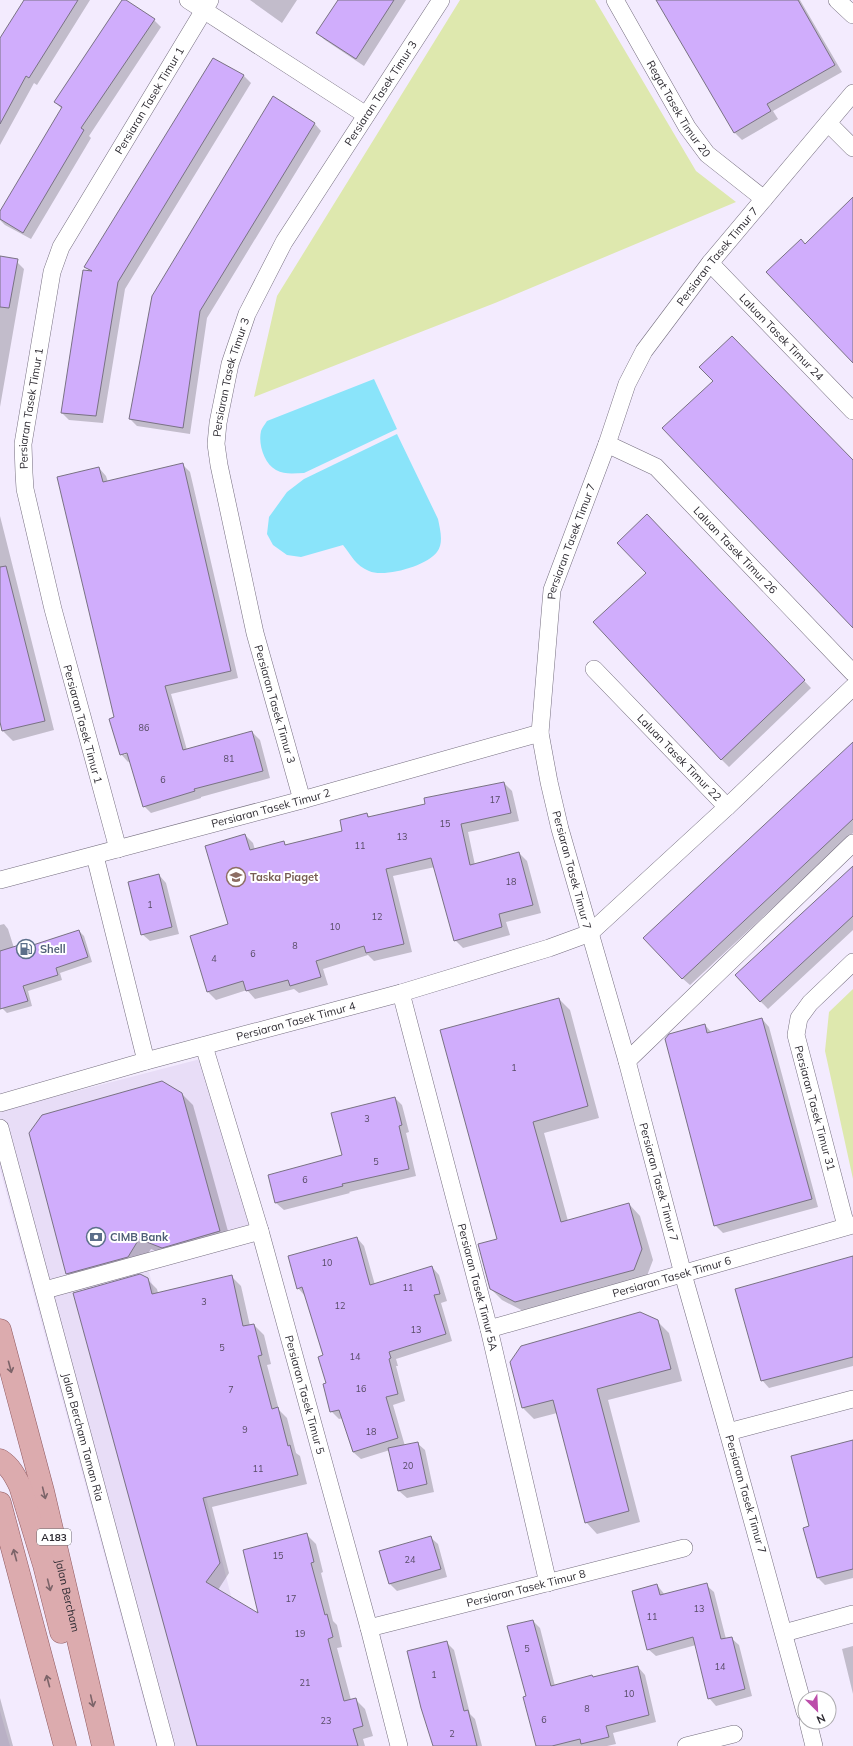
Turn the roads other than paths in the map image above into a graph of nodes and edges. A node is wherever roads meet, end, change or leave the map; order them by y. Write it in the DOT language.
graph roads {
  1 [pos="188,0"];
  2 [pos="441,0"];
  3 [pos="615,0"];
  4 [pos="837,0"];
  5 [pos="207,5"];
  6 [pos="853,15"];
  7 [pos="853,93"];
  8 [pos="366,115"];
  9 [pos="828,123"];
  10 [pos="853,148"];
  11 [pos="764,199"];
  12 [pos="710,263"];
  13 [pos="853,411"];
  14 [pos="607,444"];
  15 [pos="594,669"];
  16 [pos="853,673"];
  17 [pos="853,687"];
  18 [pos="540,733"];
  19 [pos="302,800"];
  20 [pos="727,807"];
  21 [pos="853,843"];
  22 [pos="118,849"];
  23 [pos="94,856"];
  24 [pos="0,880"];
  25 [pos="590,933"];
  26 [pos="853,962"];
  27 [pos="401,993"];
  28 [pos="204,1046"];
  29 [pos="146,1061"];
  30 [pos="627,1061"];
  31 [pos="0,1103"];
  32 [pos="0,1128"];
  33 [pos="850,1225"];
  34 [pos="260,1231"];
  35 [pos="683,1274"];
  36 [pos="45,1290"];
  37 [pos="489,1329"];
  38 [pos="0,1330"];
  39 [pos="853,1399"];
  40 [pos="728,1432"];
  41 [pos="0,1460"];
  42 [pos="0,1503"];
  43 [pos="684,1548"];
  44 [pos="548,1583"];
  45 [pos="853,1614"];
  46 [pos="369,1628"];
  47 [pos="784,1633"];
  48 [pos="87,1678"];
  49 [pos="799,1690"];
  50 [pos="810,1730"];
  51 [pos="734,1734"];
  52 [pos="65,1746"];
  53 [pos="103,1746"];
  54 [pos="166,1746"];
  55 [pos="399,1746"];
  56 [pos="686,1746"];
  57 [pos="814,1746"];
  1 -- 5 [label="street"];
  2 -- 8 [label="street, Persiaran Tasek Timur 3"];
  3 -- 11 [label="street, Regat Tasek Timur 20"];
  4 -- 6 [label="street"];
  5 -- 8 [label="street"];
  5 -- 22 [label="street, Persiaran Tasek Timur 1"];
  7 -- 9 [label="street, Persiaran Tasek Timur 7"];
  8 -- 19 [label="street, Persiaran Tasek Timur 3"];
  9 -- 10 [label="street"];
  9 -- 11 [label="street, Persiaran Tasek Timur 7"];
  11 -- 12 [label="street, Persiaran Tasek Timur 7"];
  12 -- 13 [label="street, Laluan Tasek Timur 24"];
  12 -- 14 [label="street, Persiaran Tasek Timur 7"];
  14 -- 16 [label="street, Laluan Tasek Timur 26"];
  14 -- 18 [label="street, Persiaran Tasek Timur 7"];
  15 -- 20 [label="street, Laluan Tasek Timur 22"];
  17 -- 20 [label="street, Laluan Tasek Timur 22"];
  18 -- 19 [label="street, Persiaran Tasek Timur 2"];
  18 -- 25 [label="street, Persiaran Tasek Timur 7"];
  19 -- 22 [label="street, Persiaran Tasek Timur 2"];
  20 -- 25 [label="street"];
  21 -- 30 [label="street"];
  22 -- 23 [label="street, Persiaran Tasek Timur 2"];
  23 -- 24 [label="street, Persiaran Tasek Timur 2"];
  23 -- 29 [label="street"];
  25 -- 27 [label="street, Persiaran Tasek Timur 4"];
  25 -- 30 [label="street, Persiaran Tasek Timur 7"];
  26 -- 33 [label="street, Persiaran Tasek Timur 31"];
  27 -- 28 [label="street, Persiaran Tasek Timur 4"];
  27 -- 37 [label="street, Persiaran Tasek Timur 5A"];
  28 -- 29 [label="street, Persiaran Tasek Timur 4"];
  28 -- 34 [label="street, Persiaran Tasek Timur 5"];
  29 -- 31 [label="street, Persiaran Tasek Timur 4"];
  30 -- 35 [label="street, Persiaran Tasek Timur 7"];
  32 -- 36 [label="street, Jalan Bercham Taman Ria"];
  33 -- 35 [label="street, Persiaran Tasek Timur 6"];
  34 -- 36 [label="street"];
  34 -- 46 [label="street, Persiaran Tasek Timur 5"];
  35 -- 37 [label="street, Persiaran Tasek Timur 6"];
  35 -- 40 [label="street, Persiaran Tasek Timur 7"];
  36 -- 54 [label="street, Jalan Bercham Taman Ria"];
  37 -- 44 [label="street, Persiaran Tasek Timur 5A"];
  38 -- 48 [label="main road, Jalan Bercham / A183, one-way"];
  39 -- 40 [label="street"];
  40 -- 47 [label="street, Persiaran Tasek Timur 7"];
  41 -- 48 [label="main road, one-way"];
  52 -- 42 [label="main road, one-way"];
  43 -- 44 [label="street, Persiaran Tasek Timur 8"];
  44 -- 46 [label="street, Persiaran Tasek Timur 8"];
  45 -- 47 [label="street"];
  46 -- 55 [label="street, Persiaran Tasek Timur 5"];
  47 -- 49 [label="street, Persiaran Tasek Timur 7"];
  48 -- 53 [label="main road, Jalan Bercham / A183, one-way"];
  50 -- 57 [label="street"];
  51 -- 56 [label="street"];
}
